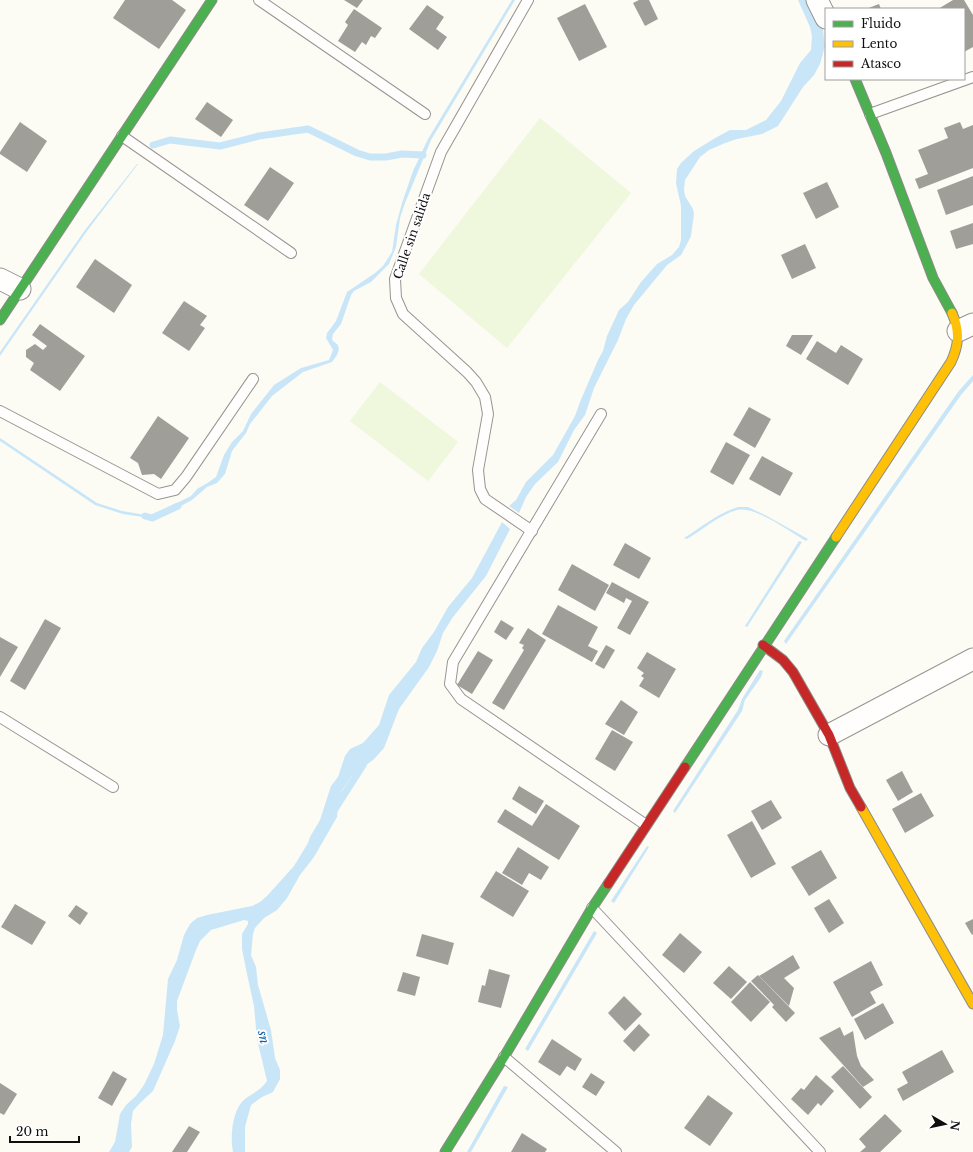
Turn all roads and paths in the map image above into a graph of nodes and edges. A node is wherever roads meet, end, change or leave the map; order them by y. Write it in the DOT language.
graph roads {
  1 [pos="212,0"];
  2 [pos="259,0"];
  3 [pos="528,0"];
  4 [pos="817,0"];
  5 [pos="825,16"];
  6 [pos="855,80"];
  7 [pos="965,80"];
  8 [pos="425,114"];
  9 [pos="870,114"];
  10 [pos="122,136"];
  11 [pos="292,253"];
  12 [pos="0,279"];
  13 [pos="20,289"];
  14 [pos="0,320"];
  15 [pos="965,328"];
  16 [pos="253,379"];
  17 [pos="0,411"];
  18 [pos="601,414"];
  19 [pos="532,531"];
  20 [pos="764,645"];
  21 [pos="973,659"];
  22 [pos="0,717"];
  23 [pos="829,735"];
  24 [pos="113,787"];
  25 [pos="646,825"];
  26 [pos="592,908"];
  27 [pos="973,1004"];
  28 [pos="504,1057"];
  29 [pos="445,1152"];
  30 [pos="616,1152"];
  31 [pos="820,1152"];
  1 -- 10 [label="street"];
  2 -- 8 [label="lane"];
  3 -- 19 [label="lane, Calle sin salida"];
  4 -- 5 [label="street"];
  6 -- 9 [label="street"];
  7 -- 9 [label="lane"];
  9 -- 15 [label="street"];
  10 -- 11 [label="lane"];
  10 -- 13 [label="street"];
  12 -- 13 [label="street"];
  13 -- 14 [label="street"];
  15 -- 20 [label="street"];
  16 -- 17 [label="lane"];
  18 -- 19 [label="lane"];
  19 -- 25 [label="lane"];
  20 -- 23 [label="street"];
  20 -- 25 [label="street"];
  21 -- 23 [label="street"];
  22 -- 24 [label="lane"];
  23 -- 27 [label="street"];
  25 -- 26 [label="street"];
  26 -- 28 [label="street"];
  26 -- 31 [label="lane"];
  28 -- 29 [label="street"];
  28 -- 30 [label="lane"];
}
